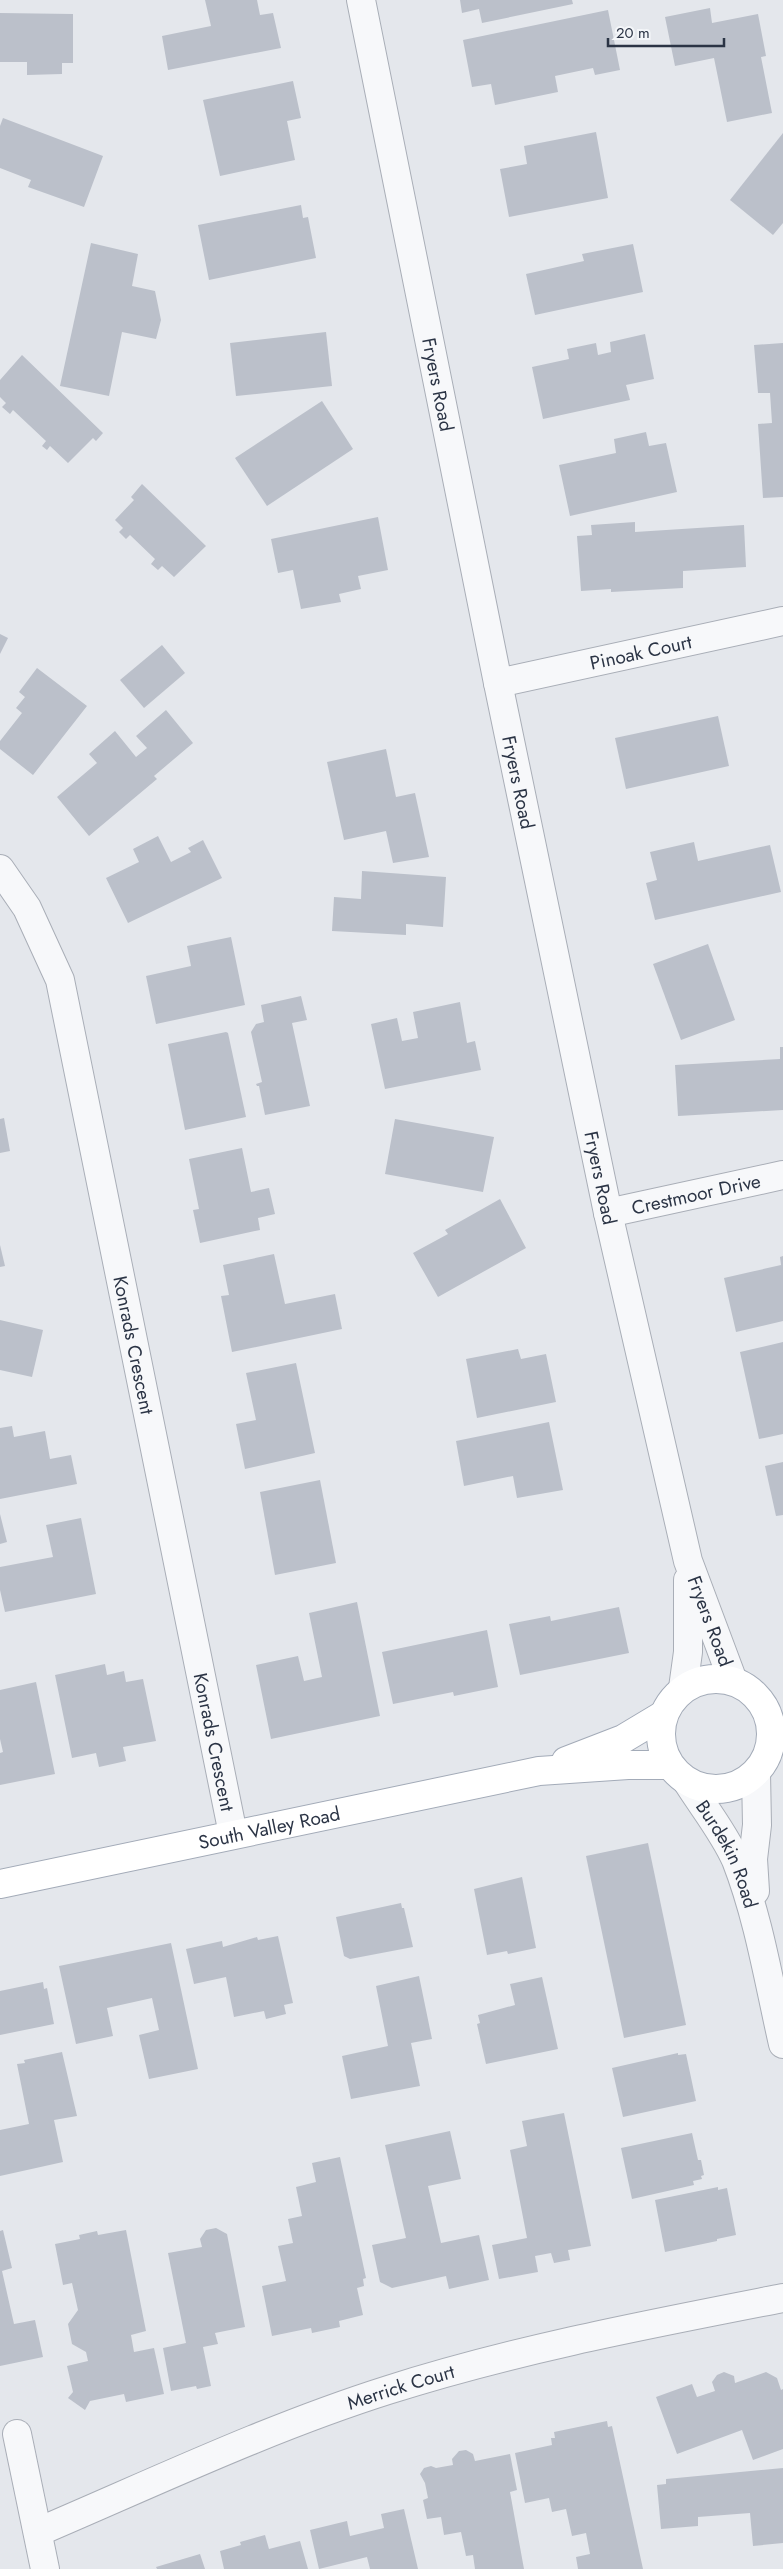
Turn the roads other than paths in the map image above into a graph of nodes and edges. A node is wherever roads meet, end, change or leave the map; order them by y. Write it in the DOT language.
graph roads {
  1 [pos="361,0"];
  2 [pos="783,621"];
  3 [pos="498,683"];
  4 [pos="0,869"];
  5 [pos="783,1175"];
  6 [pos="608,1213"];
  7 [pos="688,1561"];
  8 [pos="744,1687"];
  9 [pos="683,1688"];
  10 [pos="783,1698"];
  11 [pos="663,1715"];
  12 [pos="769,1757"];
  13 [pos="539,1771"];
  14 [pos="679,1774"];
  15 [pos="233,1834"];
  16 [pos="0,1884"];
  17 [pos="758,1932"];
  18 [pos="783,2044"];
  19 [pos="783,2298"];
  20 [pos="17,2434"];
  21 [pos="38,2532"];
  22 [pos="46,2569"];
  1 -- 3 [label="street, Fryers Road"];
  2 -- 3 [label="street, Pinoak Court"];
  3 -- 6 [label="street, Fryers Road"];
  4 -- 15 [label="street, Konrads Crescent"];
  5 -- 6 [label="street, Crestmoor Drive"];
  6 -- 7 [label="street, Fryers Road"];
  7 -- 8 [label="street, Fryers Road"];
  7 -- 9 [label="street, Fryers Road"];
  8 -- 9 [label="main road"];
  8 -- 10 [label="main road"];
  8 -- 12 [label="main road"];
  9 -- 11 [label="main road"];
  11 -- 13 [label="main road, South Valley Road"];
  11 -- 14 [label="main road"];
  12 -- 14 [label="main road"];
  12 -- 17 [label="street, Burdekin Road"];
  13 -- 14 [label="main road, South Valley Road"];
  13 -- 15 [label="main road, South Valley Road"];
  14 -- 17 [label="street, Burdekin Road"];
  15 -- 16 [label="main road, South Valley Road"];
  17 -- 18 [label="street, Burdekin Road"];
  19 -- 21 [label="street, Merrick Court"];
  20 -- 21 [label="street"];
  21 -- 22 [label="street"];
}
